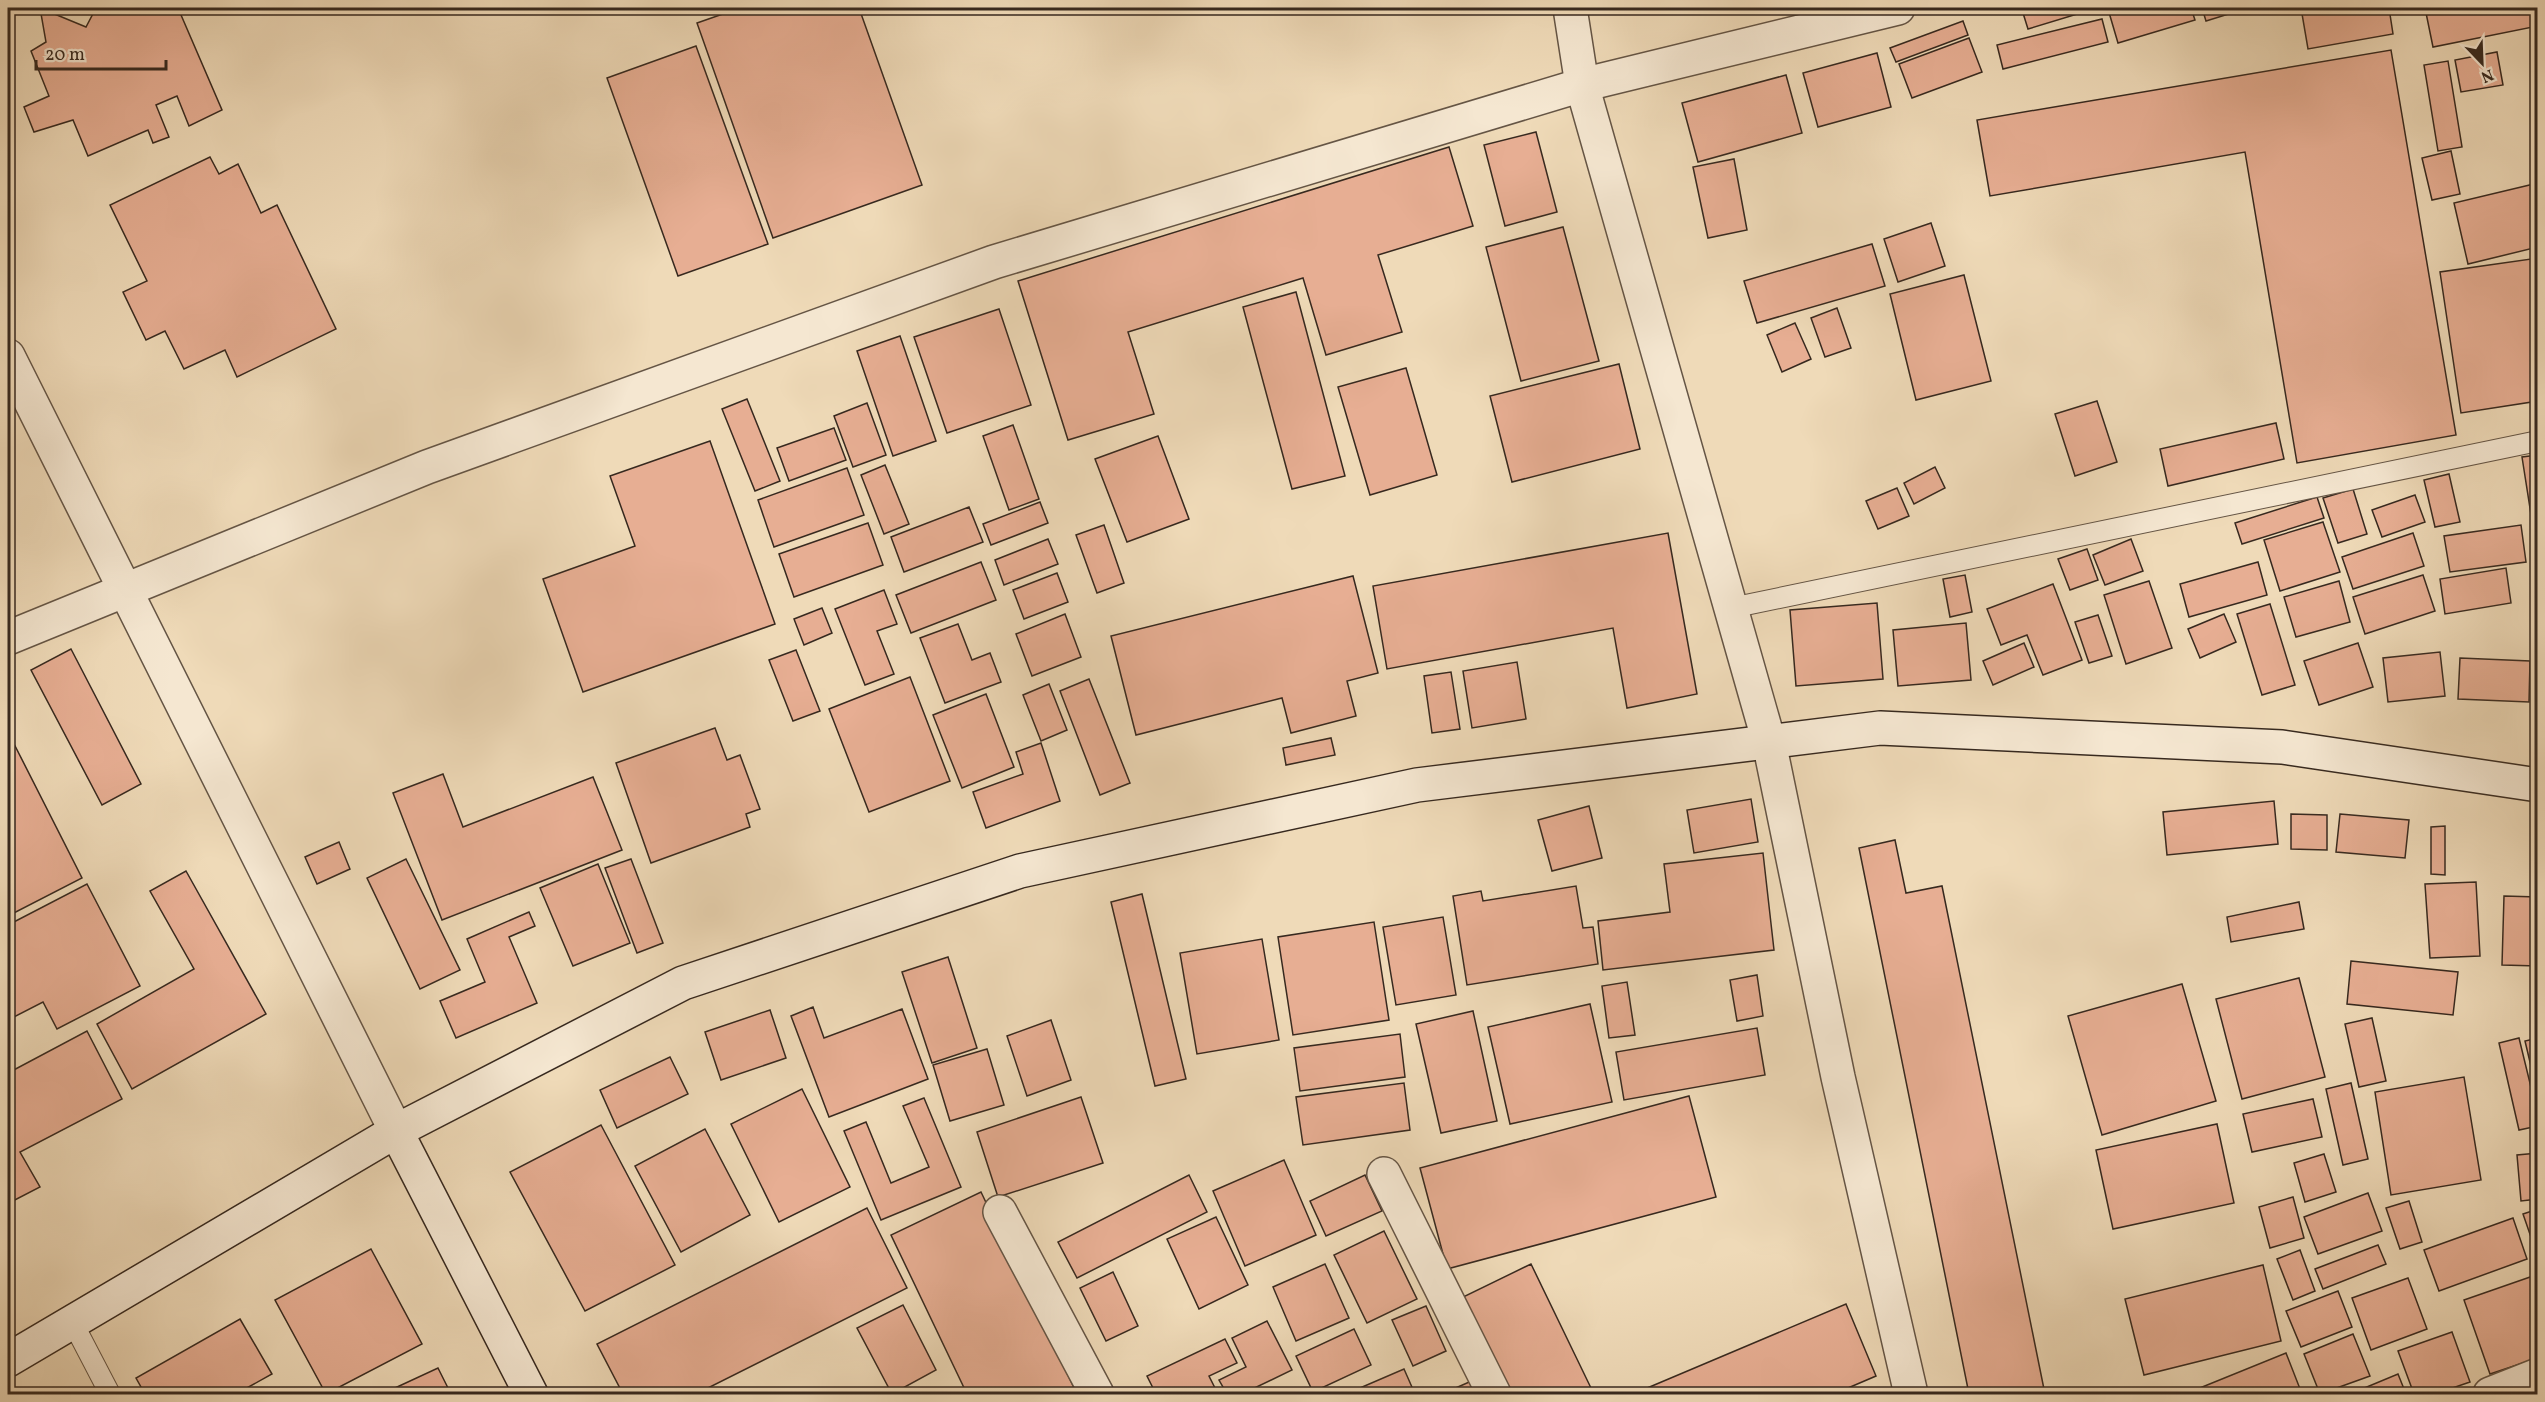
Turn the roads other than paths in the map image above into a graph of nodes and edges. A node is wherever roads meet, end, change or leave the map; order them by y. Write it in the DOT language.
graph roads {
  1 [pos="1570,8"];
  2 [pos="1898,8"];
  3 [pos="1582,85"];
  4 [pos="8,356"];
  5 [pos="2538,441"];
  6 [pos="123,589"];
  7 [pos="1731,608"];
  8 [pos="8,638"];
  9 [pos="1769,742"];
  10 [pos="2538,785"];
  11 [pos="396,1131"];
  12 [pos="1384,1174"];
  13 [pos="1000,1212"];
  14 [pos="74,1323"];
  15 [pos="8,1360"];
  16 [pos="2538,1375"];
  17 [pos="110,1395"];
  18 [pos="531,1395"];
  19 [pos="1097,1395"];
  20 [pos="1494,1395"];
  21 [pos="1911,1395"];
  22 [pos="2490,1395"];
  1 -- 3 [label="street"];
  2 -- 3 [label="street"];
  3 -- 6 [label="street"];
  3 -- 7 [label="street"];
  4 -- 6 [label="street"];
  5 -- 7 [label="lane"];
  6 -- 8 [label="street"];
  6 -- 11 [label="street"];
  7 -- 9 [label="street"];
  9 -- 10 [label="street"];
  9 -- 11 [label="street"];
  9 -- 21 [label="street"];
  11 -- 14 [label="street"];
  11 -- 18 [label="street"];
  12 -- 20 [label="street"];
  13 -- 19 [label="street"];
  14 -- 15 [label="street"];
  14 -- 17 [label="lane"];
  16 -- 22 [label="street"];
}
